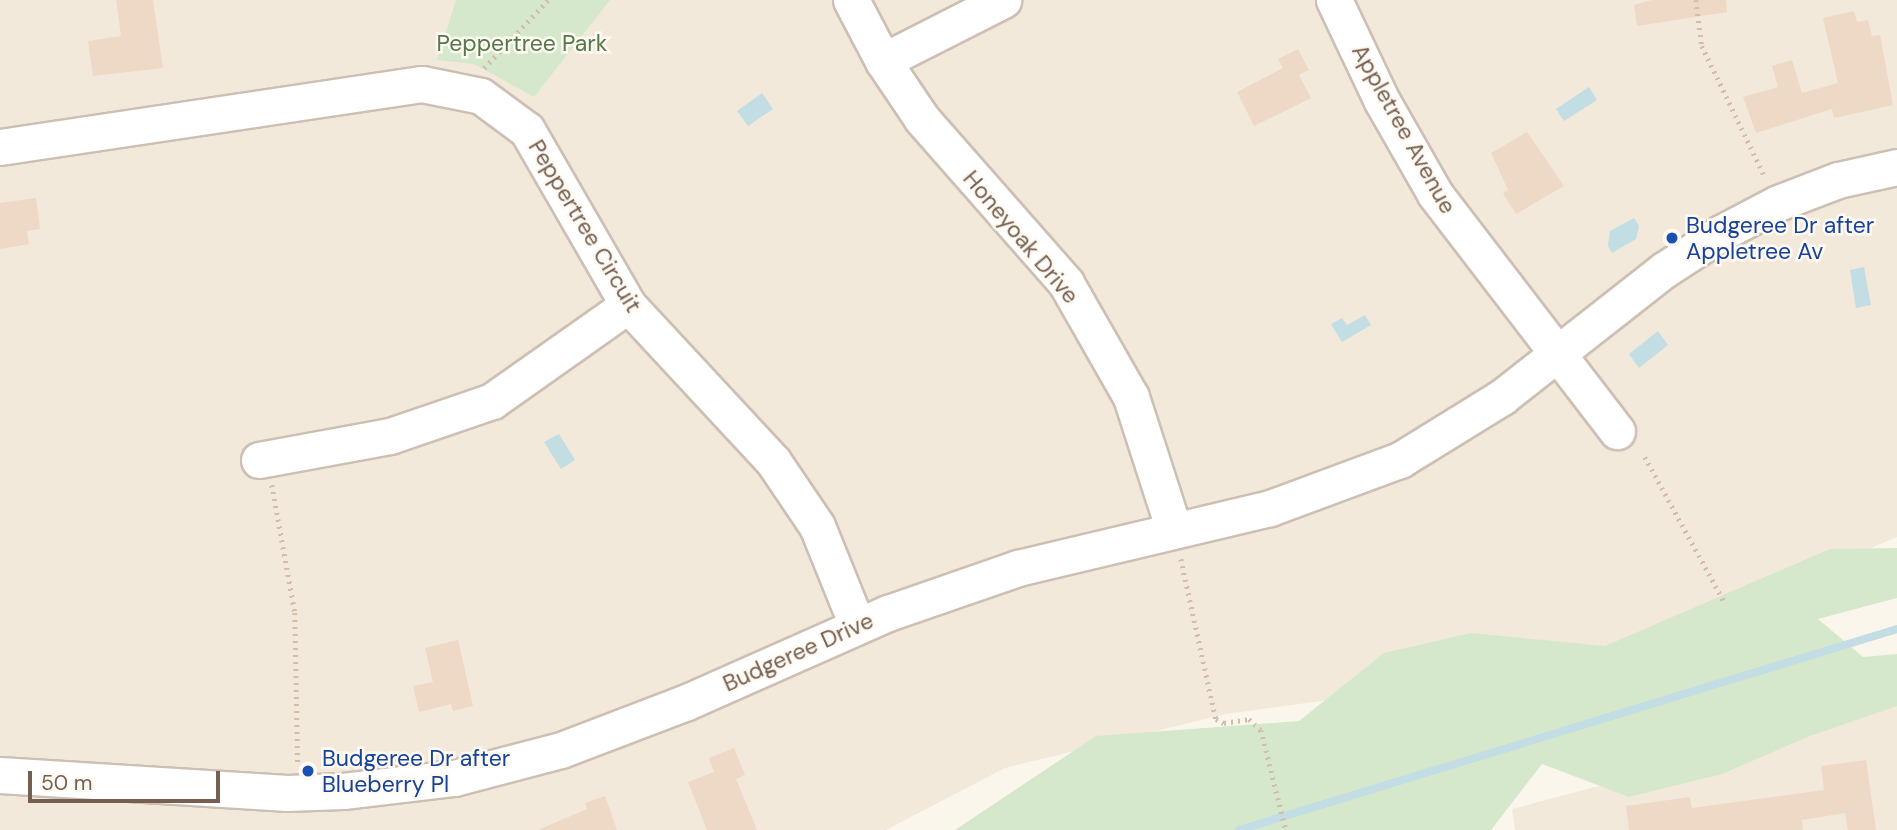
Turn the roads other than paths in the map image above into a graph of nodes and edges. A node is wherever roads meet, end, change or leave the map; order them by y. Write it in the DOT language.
graph roads {
  1 [pos="850,0"];
  2 [pos="1003,0"];
  3 [pos="1334,0"];
  4 [pos="883,61"];
  5 [pos="0,147"];
  6 [pos="1897,167"];
  7 [pos="628,305"];
  8 [pos="1556,353"];
  9 [pos="1617,431"];
  10 [pos="259,460"];
  11 [pos="1177,544"];
  12 [pos="857,625"];
  13 [pos="0,775"];
  1 -- 4 [label="street, Honeyoak Drive"];
  2 -- 4 [label="street"];
  3 -- 8 [label="street, Appletree Avenue"];
  4 -- 11 [label="street, Honeyoak Drive"];
  5 -- 7 [label="street, Peppertree Circuit"];
  6 -- 8 [label="street, Budgeree Drive"];
  7 -- 10 [label="street"];
  7 -- 12 [label="street, Peppertree Circuit"];
  8 -- 9 [label="street"];
  8 -- 11 [label="street, Budgeree Drive"];
  11 -- 12 [label="street, Budgeree Drive"];
  12 -- 13 [label="street, Budgeree Drive"];
}
